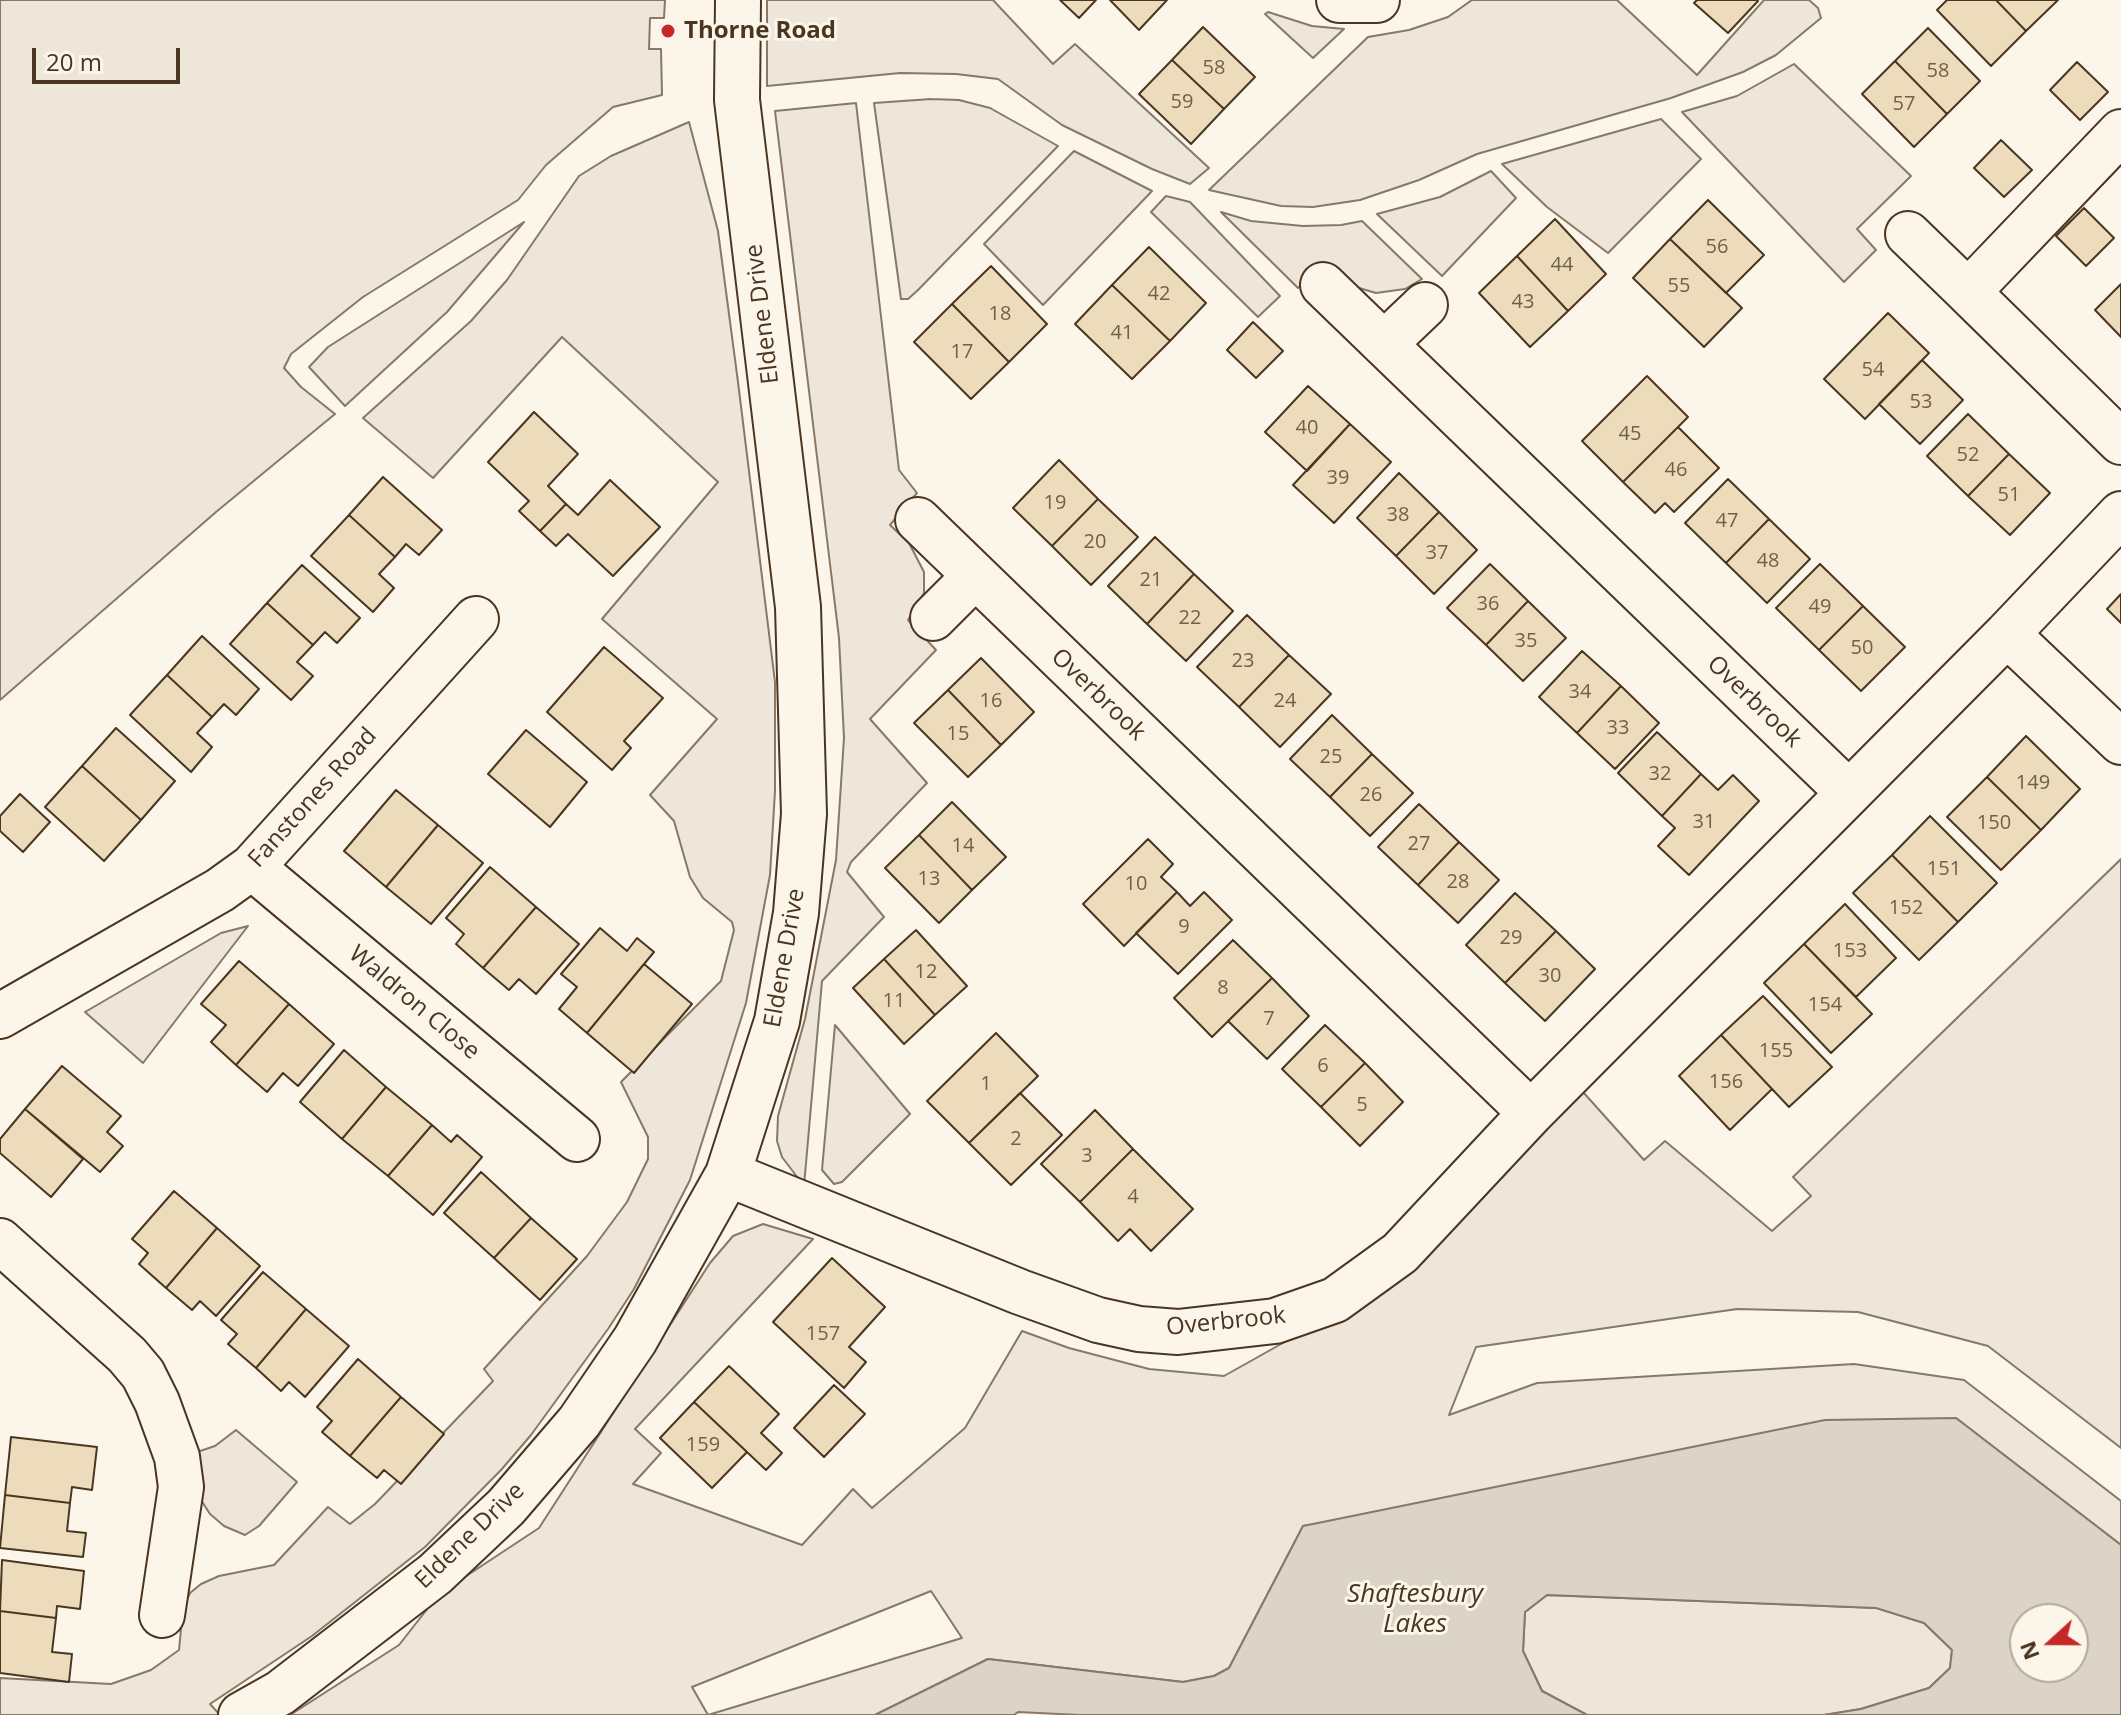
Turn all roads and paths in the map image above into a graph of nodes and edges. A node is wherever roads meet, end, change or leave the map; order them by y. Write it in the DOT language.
graph roads {
  1 [pos="738,0"];
  2 [pos="1339,0"];
  3 [pos="1377,0"];
  4 [pos="2121,132"];
  5 [pos="1908,234"];
  6 [pos="1323,285"];
  7 [pos="1968,292"];
  8 [pos="1425,305"];
  9 [pos="1384,344"];
  10 [pos="2121,442"];
  11 [pos="2121,514"];
  12 [pos="918,520"];
  13 [pos="975,576"];
  14 [pos="933,618"];
  15 [pos="476,619"];
  16 [pos="2007,634"];
  17 [pos="2121,742"];
  18 [pos="1848,792"];
  19 [pos="252,867"];
  20 [pos="0,1016"];
  21 [pos="1531,1113"];
  22 [pos="577,1139"];
  23 [pos="728,1174"];
  24 [pos="0,1241"];
  25 [pos="162,1615"];
  26 [pos="241,1715"];
  1 -- 23 [label="street, Eldene Drive"];
  2 -- 3 [label="street"];
  4 -- 7 [label="street"];
  5 -- 7 [label="street"];
  6 -- 9 [label="street, Overbrook"];
  7 -- 10 [label="street"];
  8 -- 9 [label="street"];
  9 -- 18 [label="street, Overbrook"];
  11 -- 16 [label="street, Overbrook"];
  12 -- 13 [label="street, Overbrook"];
  13 -- 14 [label="street"];
  13 -- 21 [label="street, Overbrook"];
  15 -- 19 [label="street, Fanstones Road"];
  16 -- 17 [label="street"];
  16 -- 18 [label="street, Overbrook"];
  18 -- 21 [label="street, Overbrook"];
  19 -- 20 [label="street, Fanstones Road"];
  19 -- 22 [label="street, Waldron Close"];
  21 -- 23 [label="street, Overbrook"];
  23 -- 26 [label="street, Eldene Drive"];
  24 -- 25 [label="street"];
}
